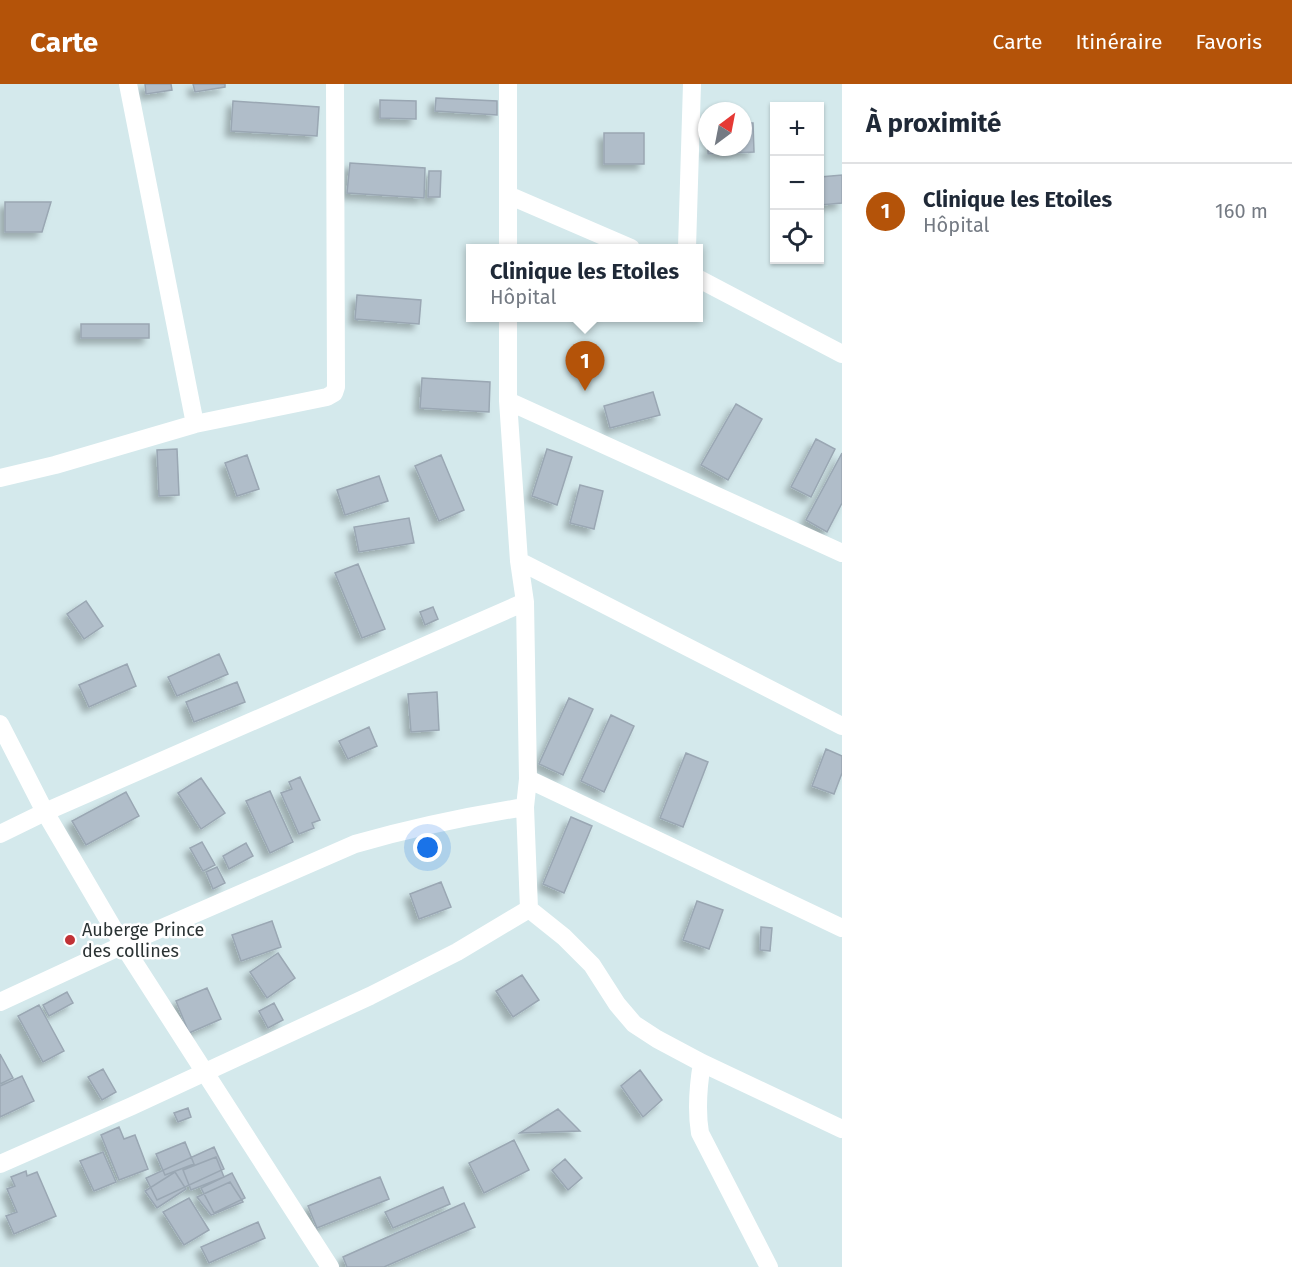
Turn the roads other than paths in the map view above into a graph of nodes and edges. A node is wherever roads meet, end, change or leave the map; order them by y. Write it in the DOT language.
graph roads {
  1 [pos="128,84"];
  2 [pos="335,84"];
  3 [pos="508,84"];
  4 [pos="692,84"];
  5 [pos="508,195"];
  6 [pos="508,244"];
  7 [pos="620,244"];
  8 [pos="687,244"];
  9 [pos="703,281"];
  10 [pos="508,322"];
  11 [pos="842,354"];
  12 [pos="508,401"];
  13 [pos="195,424"];
  14 [pos="0,478"];
  15 [pos="842,553"];
  16 [pos="519,561"];
  17 [pos="525,602"];
  18 [pos="0,724"];
  19 [pos="842,726"];
  20 [pos="528,779"];
  21 [pos="525,807"];
  22 [pos="45,812"];
  23 [pos="0,834"];
  24 [pos="529,909"];
  25 [pos="842,927"];
  26 [pos="123,945"];
  27 [pos="0,1002"];
  28 [pos="702,1063"];
  29 [pos="204,1072"];
  30 [pos="842,1129"];
  31 [pos="0,1164"];
  32 [pos="330,1267"];
  33 [pos="769,1267"];
  1 -- 13 [label="street"];
  2 -- 13 [label="street"];
  3 -- 5 [label="street"];
  4 -- 8 [label="street"];
  5 -- 6 [label="street"];
  5 -- 7 [label="street"];
  9 -- 11 [label="street"];
  10 -- 12 [label="street"];
  12 -- 15 [label="street"];
  12 -- 16 [label="street"];
  13 -- 14 [label="street"];
  16 -- 17 [label="street"];
  16 -- 19 [label="street"];
  17 -- 20 [label="street"];
  17 -- 22 [label="street"];
  18 -- 22 [label="street"];
  20 -- 21 [label="street"];
  20 -- 25 [label="street"];
  21 -- 24 [label="street"];
  21 -- 26 [label="street"];
  22 -- 23 [label="street"];
  22 -- 26 [label="street"];
  24 -- 28 [label="street"];
  24 -- 29 [label="street"];
  26 -- 27 [label="street"];
  26 -- 29 [label="street"];
  28 -- 30 [label="street"];
  28 -- 33 [label="street"];
  29 -- 31 [label="street"];
  29 -- 32 [label="street"];
}
